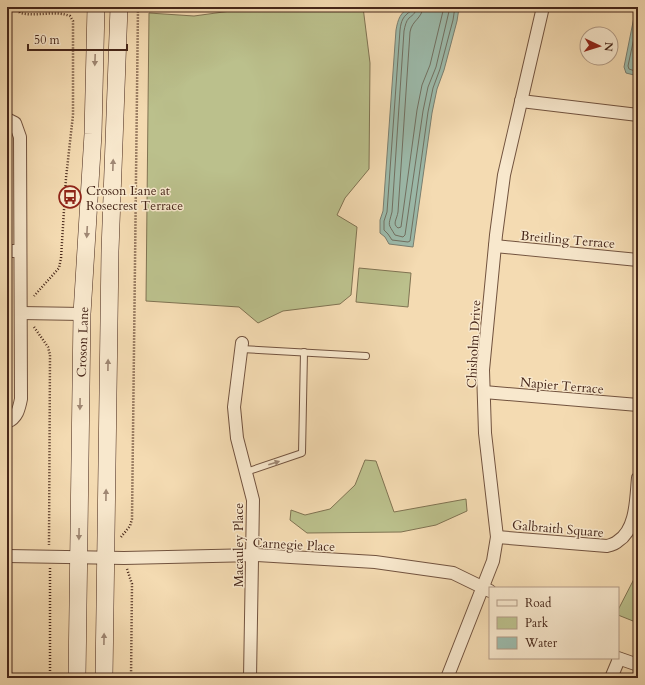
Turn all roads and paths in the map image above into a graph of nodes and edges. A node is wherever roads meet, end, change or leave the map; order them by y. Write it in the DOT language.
graph roads {
  1 [pos="96,7"];
  2 [pos="119,7"];
  3 [pos="138,7"];
  4 [pos="543,7"];
  5 [pos="521,101"];
  6 [pos="638,115"];
  7 [pos="7,119"];
  8 [pos="495,246"];
  9 [pos="7,251"];
  10 [pos="20,251"];
  11 [pos="638,260"];
  12 [pos="21,312"];
  13 [pos="82,314"];
  14 [pos="242,346"];
  15 [pos="304,352"];
  16 [pos="366,356"];
  17 [pos="484,392"];
  18 [pos="638,405"];
  19 [pos="7,422"];
  20 [pos="246,472"];
  21 [pos="638,478"];
  22 [pos="497,536"];
  23 [pos="252,555"];
  24 [pos="7,556"];
  25 [pos="92,557"];
  26 [pos="124,558"];
  27 [pos="486,589"];
  28 [pos="619,658"];
  29 [pos="618,659"];
  30 [pos="638,665"];
  31 [pos="77,678"];
  32 [pos="104,678"];
  33 [pos="131,678"];
  34 [pos="250,678"];
  35 [pos="447,678"];
  36 [pos="611,678"];
  1 -- 13 [label="main road, Croson Lane, one-way"];
  25 -- 2 [label="main road, Croson Lane, one-way"];
  3 -- 26 [label="path"];
  4 -- 5 [label="street, Chisholm Drive"];
  5 -- 6 [label="street"];
  5 -- 8 [label="street, Chisholm Drive"];
  7 -- 10 [label="street"];
  8 -- 11 [label="street, Breitling Terrace"];
  8 -- 17 [label="street, Chisholm Drive"];
  9 -- 10 [label="street"];
  10 -- 12 [label="street"];
  12 -- 13 [label="street"];
  12 -- 19 [label="street"];
  13 -- 25 [label="main road, Croson Lane, one-way"];
  14 -- 15 [label="lane"];
  14 -- 20 [label="street, Macauley Place"];
  15 -- 16 [label="lane"];
  20 -- 15 [label="lane, one-way"];
  17 -- 18 [label="street, Napier Terrace"];
  17 -- 22 [label="street, Chisholm Drive"];
  20 -- 23 [label="street, Macauley Place"];
  21 -- 22 [label="street, Galbraith Square"];
  22 -- 27 [label="street, Chisholm Drive"];
  23 -- 26 [label="street, Carnegie Place"];
  23 -- 27 [label="street, Carnegie Place"];
  23 -- 34 [label="street, Macauley Place"];
  24 -- 25 [label="street, Carnegie Place"];
  25 -- 26 [label="street, Carnegie Place"];
  25 -- 31 [label="main road, Croson Lane"];
  32 -- 25 [label="main road, Croson Lane, one-way"];
  26 -- 33 [label="path"];
  27 -- 35 [label="street, Chisholm Drive"];
  28 -- 30 [label="street"];
  29 -- 36 [label="street"];
}
